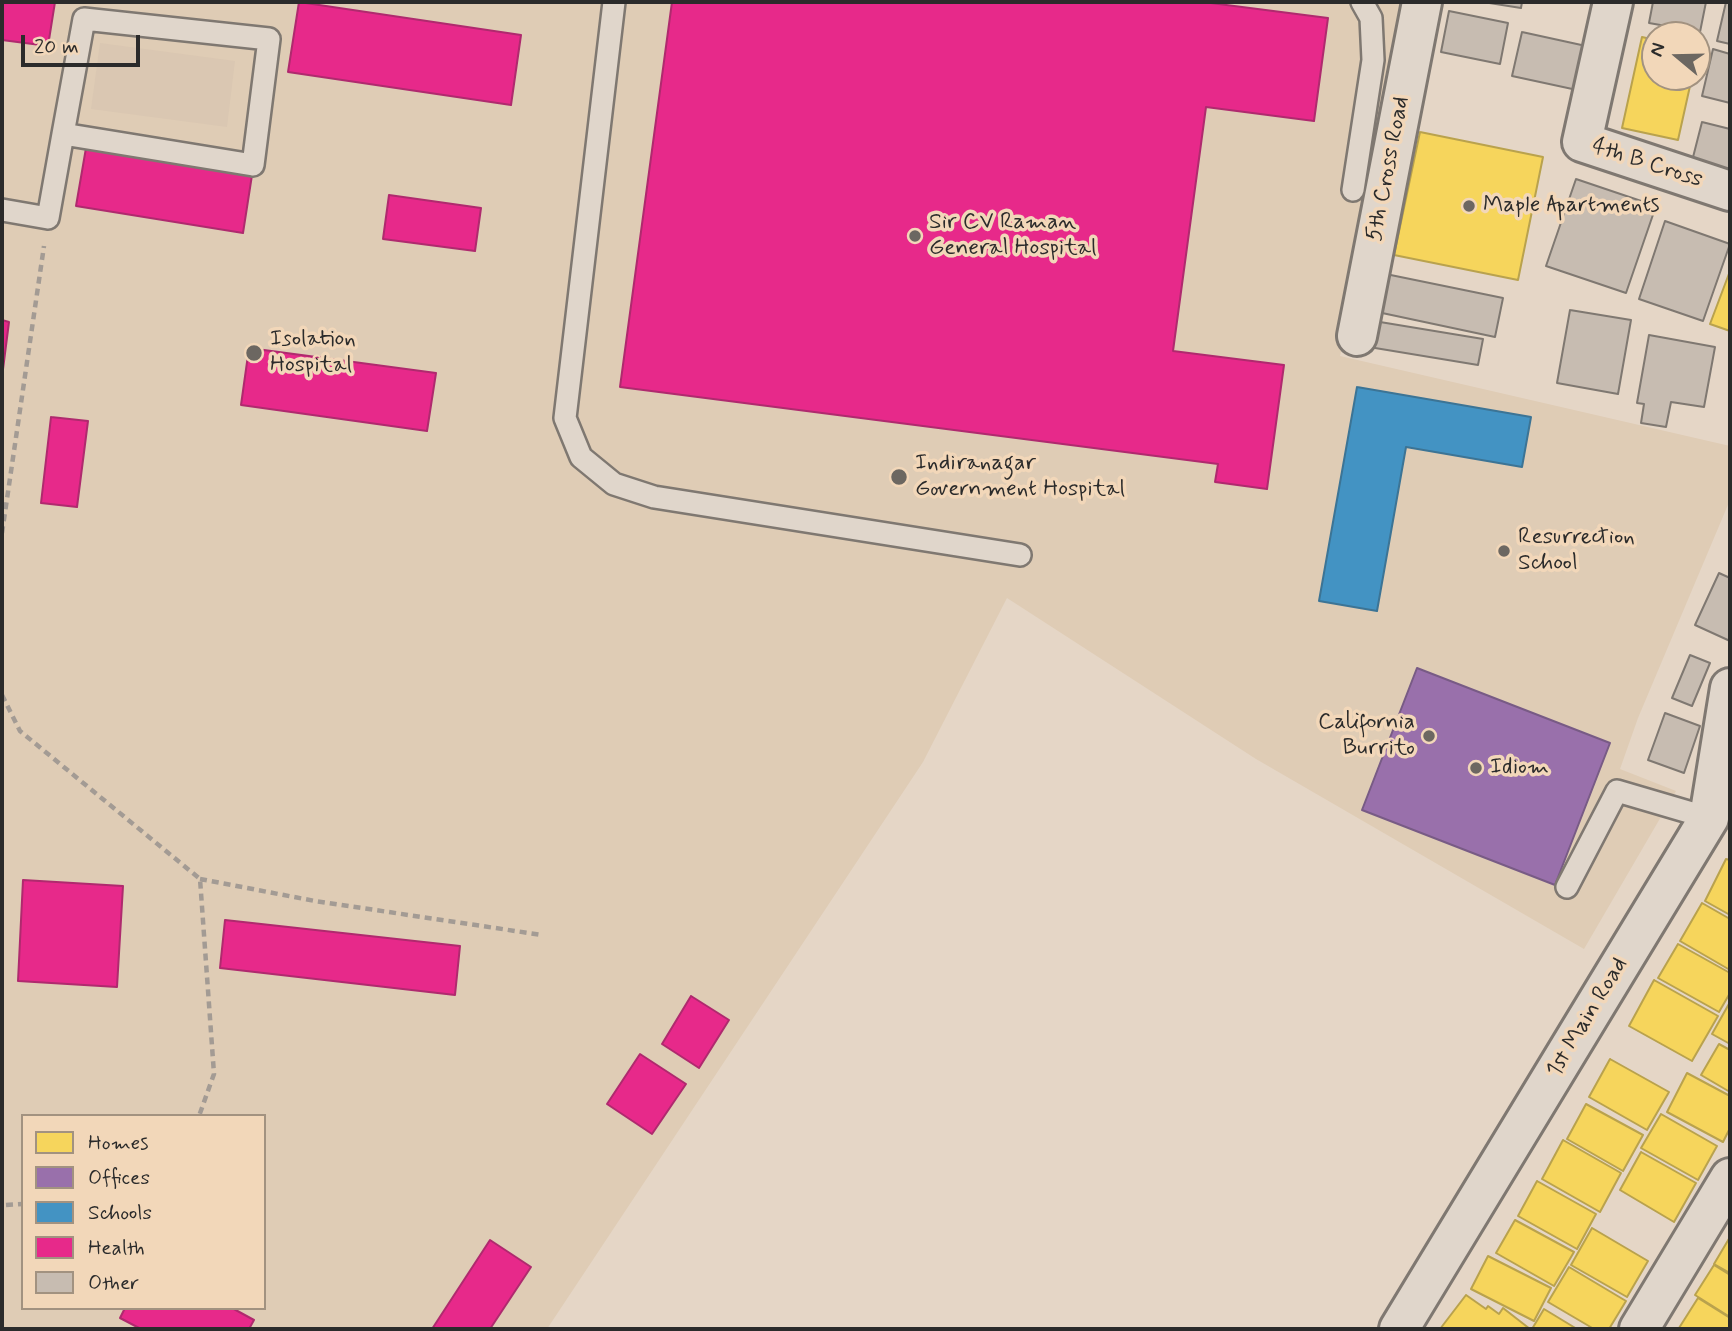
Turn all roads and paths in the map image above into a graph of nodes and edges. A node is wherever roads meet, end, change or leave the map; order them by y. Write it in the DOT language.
graph roads {
  1 [pos="614,2"];
  2 [pos="1362,2"];
  3 [pos="1422,2"];
  4 [pos="1613,2"];
  5 [pos="63,134"];
  6 [pos="1353,190"];
  7 [pos="1730,191"];
  8 [pos="2,211"];
  9 [pos="48,218"];
  10 [pos="1357,336"];
  11 [pos="2,533"];
  12 [pos="1020,555"];
  13 [pos="1730,688"];
  14 [pos="2,695"];
  15 [pos="1720,821"];
  16 [pos="200,880"];
  17 [pos="1567,887"];
  18 [pos="542,935"];
  19 [pos="200,1114"];
  20 [pos="1730,1178"];
  21 [pos="21,1204"];
  22 [pos="6,1206"];
  23 [pos="1399,1329"];
  24 [pos="1639,1329"];
  1 -- 12 [label="lane"];
  2 -- 6 [label="lane"];
  3 -- 10 [label="street, 5th Cross Road"];
  4 -- 7 [label="street, 4th B Cross"];
  5 -- 5 [label="lane"];
  5 -- 9 [label="lane"];
  8 -- 9 [label="lane"];
  9 -- 11 [label="path"];
  13 -- 15 [label="street, 1st Main Road"];
  14 -- 16 [label="path"];
  15 -- 17 [label="lane"];
  15 -- 23 [label="street, 1st Main Road"];
  16 -- 18 [label="path"];
  16 -- 19 [label="path"];
  20 -- 24 [label="street"];
  21 -- 22 [label="path"];
}
